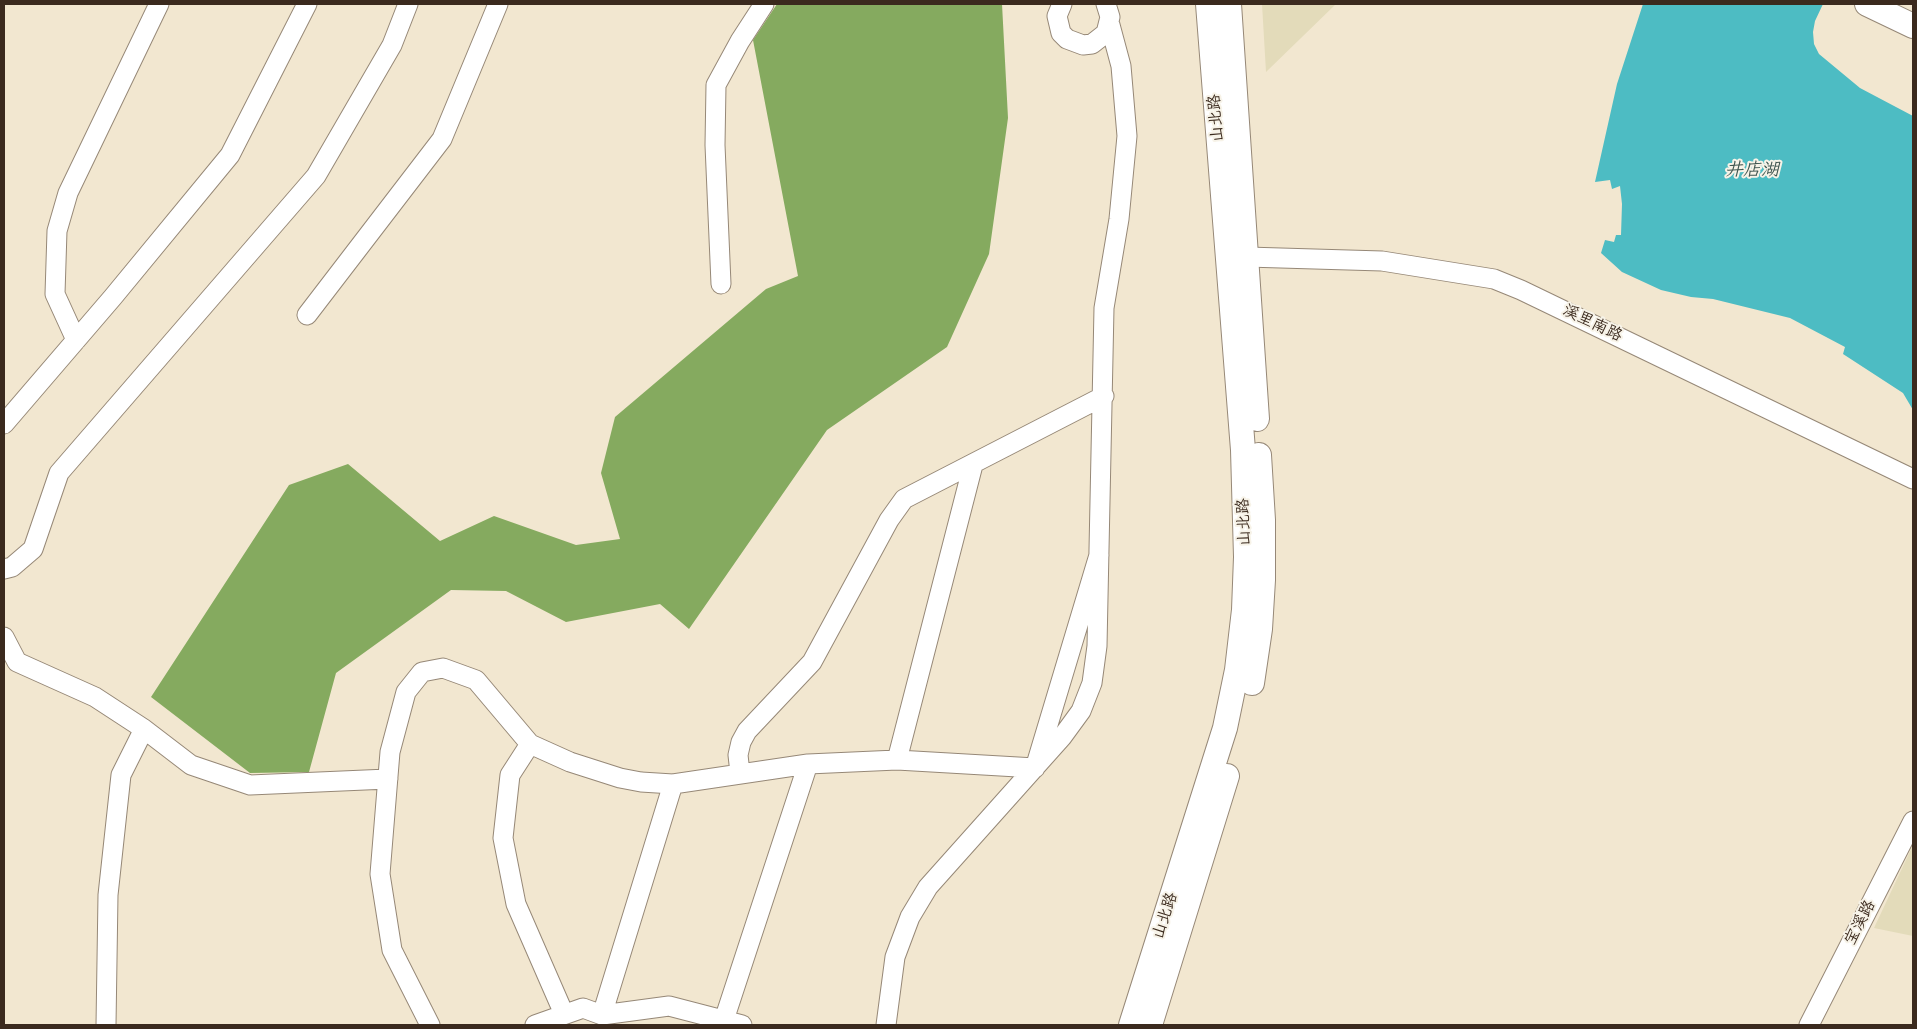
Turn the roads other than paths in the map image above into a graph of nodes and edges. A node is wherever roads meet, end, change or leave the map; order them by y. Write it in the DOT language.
graph roads {
  1 [pos="159,4"];
  2 [pos="307,4"];
  3 [pos="408,4"];
  4 [pos="498,4"];
  5 [pos="764,4"];
  6 [pos="1062,4"];
  7 [pos="1106,4"];
  8 [pos="1208,4"];
  9 [pos="1229,4"];
  10 [pos="1867,4"];
  11 [pos="1110,25"];
  12 [pos="1913,26"];
  13 [pos="1246,257"];
  14 [pos="721,284"];
  15 [pos="307,315"];
  16 [pos="76,340"];
  17 [pos="1104,396"];
  18 [pos="4,424"];
  19 [pos="973,465"];
  20 [pos="1913,479"];
  21 [pos="1100,554"];
  22 [pos="4,569"];
  23 [pos="4,637"];
  24 [pos="144,729"];
  25 [pos="530,744"];
  26 [pos="897,760"];
  27 [pos="808,764"];
  28 [pos="1035,768"];
  29 [pos="740,773"];
  30 [pos="388,779"];
  31 [pos="672,784"];
  32 [pos="1913,821"];
  33 [pos="1186,912"];
  34 [pos="602,1015"];
  35 [pos="575,1016"];
  36 [pos="734,1023"];
  37 [pos="106,1025"];
  38 [pos="430,1025"];
  39 [pos="535,1025"];
  40 [pos="886,1025"];
  41 [pos="1131,1025"];
  42 [pos="1150,1025"];
  43 [pos="1162,1025"];
  44 [pos="1809,1025"];
  1 -- 16 [label="street"];
  2 -- 16 [label="street"];
  3 -- 22 [label="street"];
  4 -- 15 [label="street"];
  5 -- 14 [label="street"];
  6 -- 11 [label="street"];
  7 -- 11 [label="street"];
  8 -- 41 [label="main road, 山北路"];
  9 -- 13 [label="main road, 山北路"];
  10 -- 12 [label="main road"];
  11 -- 17 [label="street"];
  13 -- 20 [label="street, 溪里南路"];
  13 -- 33 [label="main road, 山北路"];
  16 -- 18 [label="street"];
  17 -- 19 [label="street"];
  17 -- 21 [label="street"];
  19 -- 26 [label="street"];
  19 -- 29 [label="street"];
  21 -- 28 [label="street"];
  21 -- 28 [label="street"];
  23 -- 24 [label="street"];
  24 -- 30 [label="street"];
  24 -- 37 [label="street"];
  25 -- 30 [label="street"];
  25 -- 31 [label="street"];
  25 -- 35 [label="street"];
  26 -- 27 [label="street"];
  26 -- 28 [label="street"];
  27 -- 29 [label="street"];
  27 -- 36 [label="street"];
  28 -- 40 [label="street"];
  29 -- 31 [label="street"];
  30 -- 38 [label="street"];
  31 -- 34 [label="street"];
  32 -- 44 [label="street, 宝溪路"];
  33 -- 42 [label="main road, 山北路"];
  33 -- 43 [label="main road"];
  34 -- 35 [label="street"];
  34 -- 36 [label="street"];
  35 -- 39 [label="street"];
}
